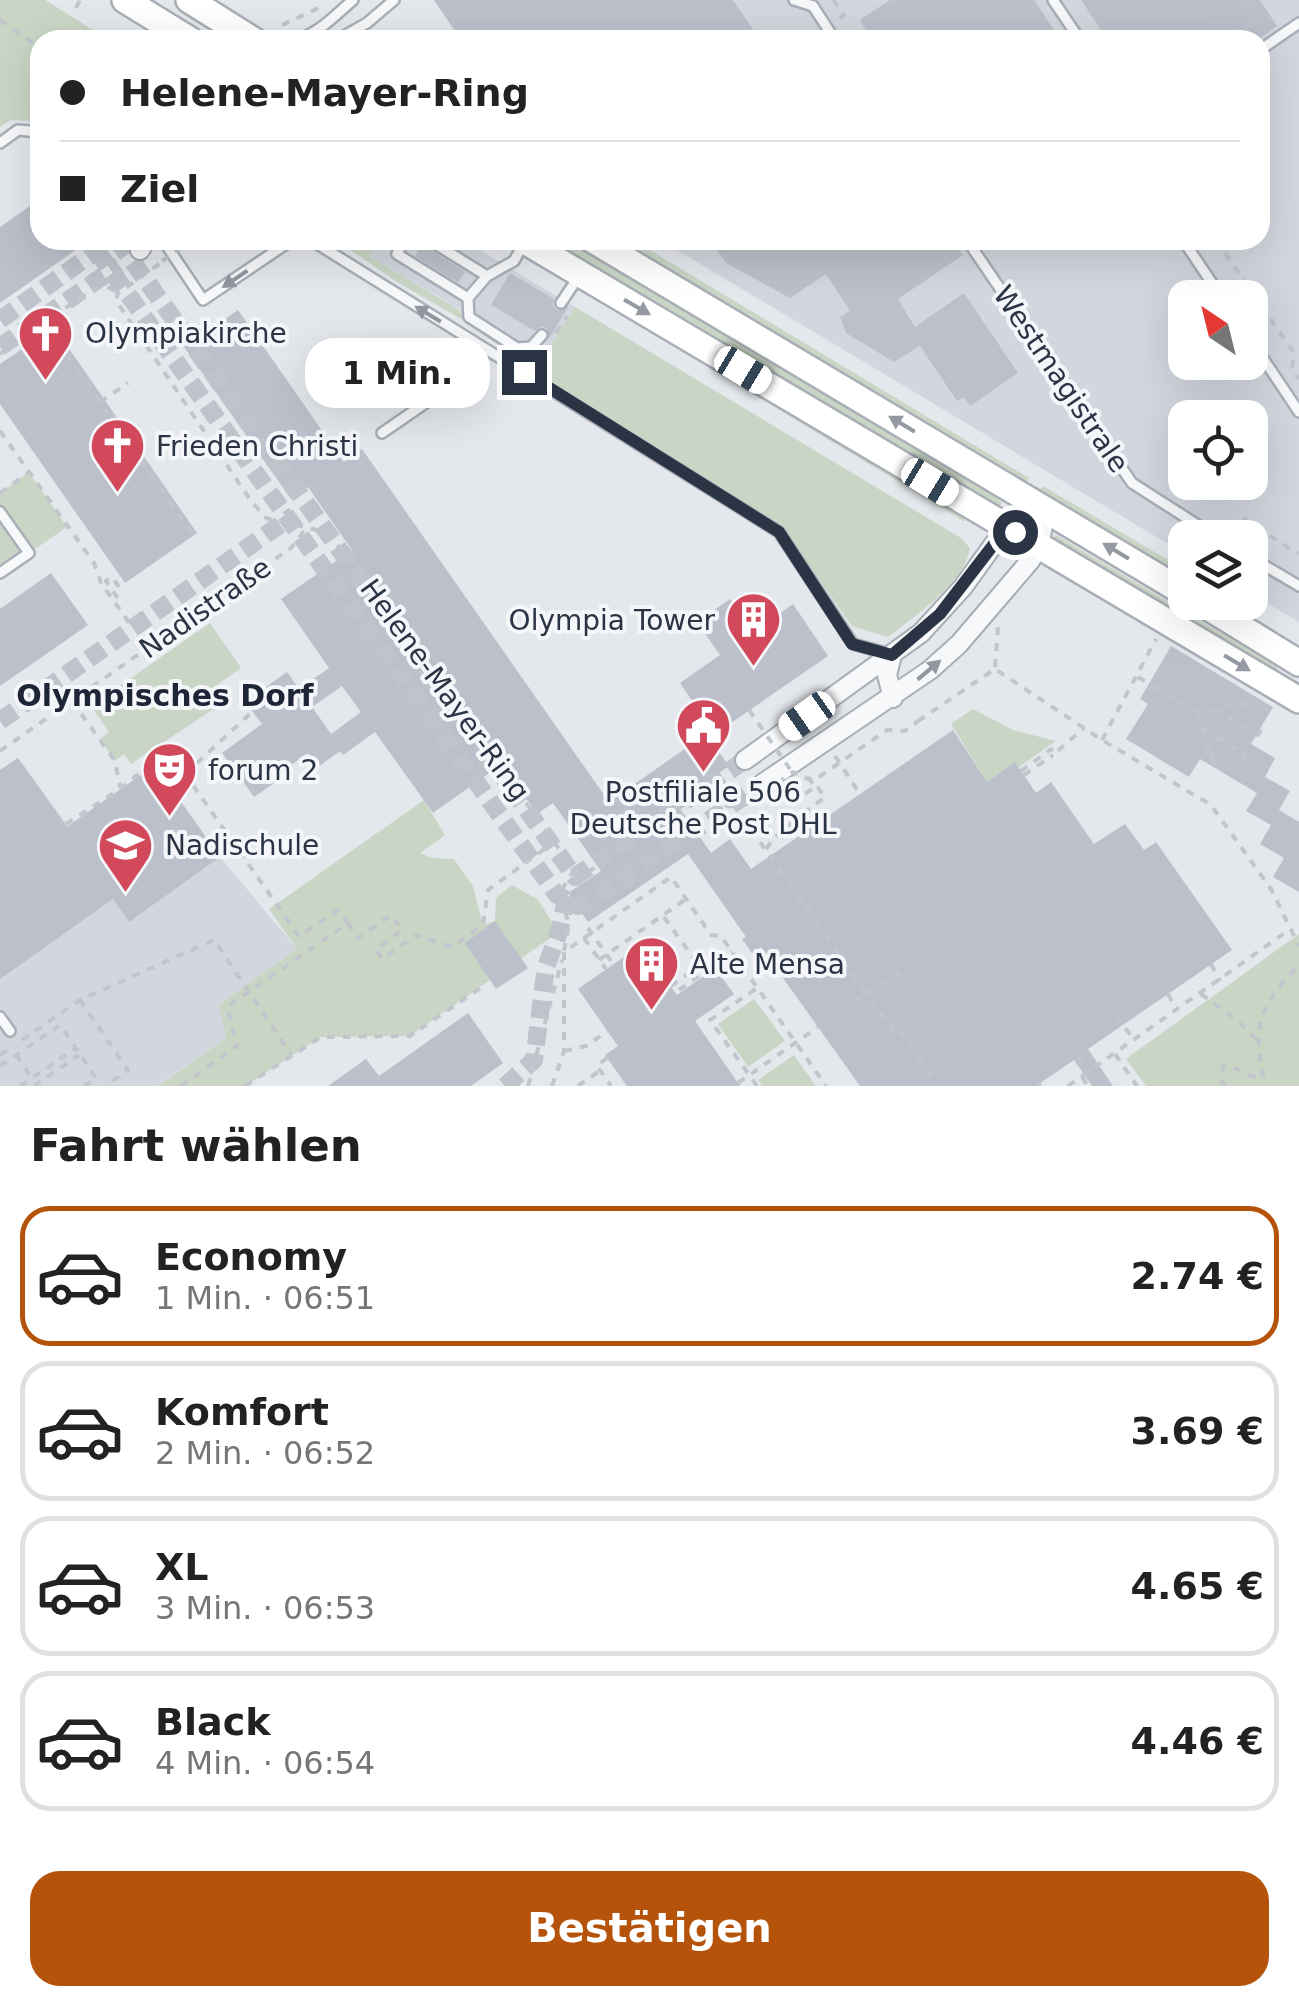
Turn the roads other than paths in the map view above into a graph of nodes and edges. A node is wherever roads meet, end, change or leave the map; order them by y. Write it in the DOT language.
graph roads {
  1 [pos="126,0"];
  2 [pos="189,0"];
  3 [pos="352,0"];
  4 [pos="394,0"];
  5 [pos="794,0"];
  6 [pos="1053,0"];
  7 [pos="818,3"];
  8 [pos="367,23"];
  9 [pos="1299,23"];
  10 [pos="174,30"];
  11 [pos="237,30"];
  12 [pos="316,30"];
  13 [pos="354,30"];
  14 [pos="364,30"];
  15 [pos="830,30"];
  16 [pos="1073,30"];
  17 [pos="1270,43"];
  18 [pos="30,131"];
  19 [pos="0,143"];
  20 [pos="169,250"];
  21 [pos="277,250"];
  22 [pos="327,250"];
  23 [pos="399,250"];
  24 [pos="445,250"];
  25 [pos="519,250"];
  26 [pos="540,250"];
  27 [pos="610,250"];
  28 [pos="975,250"];
  29 [pos="1190,250"];
  30 [pos="580,274"];
  31 [pos="487,276"];
  32 [pos="1210,280"];
  33 [pos="468,298"];
  34 [pos="560,302"];
  35 [pos="542,334"];
  36 [pos="1268,366"];
  37 [pos="482,375"];
  38 [pos="1299,412"];
  39 [pos="382,434"];
  40 [pos="1046,508"];
  41 [pos="0,512"];
  42 [pos="1190,520"];
  43 [pos="1015,532"];
  44 [pos="1038,547"];
  45 [pos="1268,567"];
  46 [pos="0,573"];
  47 [pos="1168,583"];
  48 [pos="1299,586"];
  49 [pos="1229,620"];
  50 [pos="892,655"];
  51 [pos="1299,663"];
  52 [pos="893,698"];
  53 [pos="1299,700"];
  54 [pos="745,760"];
  55 [pos="762,784"];
  56 [pos="0,1017"];
  57 [pos="10,1031"];
  1 -- 10 [label="main road"];
  2 -- 11 [label="main road"];
  3 -- 12 [label="lane"];
  4 -- 8 [label="lane"];
  5 -- 7 [label="lane"];
  6 -- 16 [label="lane"];
  7 -- 15 [label="lane"];
  8 -- 13 [label="lane"];
  8 -- 14 [label="lane"];
  9 -- 17 [label="lane"];
  18 -- 19 [label="lane"];
  21 -- 20 [label="lane, one-way"];
  50 -- 22 [label="lane, one-way"];
  23 -- 33 [label="lane"];
  24 -- 31 [label="lane"];
  25 -- 31 [label="lane"];
  26 -- 30 [label="main road"];
  40 -- 27 [label="main road, one-way"];
  28 -- 42 [label="lane, Westmagistrale"];
  29 -- 32 [label="lane"];
  30 -- 34 [label="lane"];
  30 -- 43 [label="main road, one-way"];
  31 -- 33 [label="lane"];
  33 -- 35 [label="lane"];
  36 -- 38 [label="lane"];
  37 -- 39 [label="lane"];
  40 -- 43 [label="street"];
  40 -- 44 [label="street"];
  47 -- 40 [label="main road, one-way"];
  41 -- 46 [label="lane"];
  43 -- 44 [label="main road"];
  43 -- 50 [label="street"];
  52 -- 44 [label="street, one-way"];
  44 -- 53 [label="main road, one-way"];
  45 -- 48 [label="lane"];
  49 -- 51 [label="main road"];
  50 -- 52 [label="street"];
  50 -- 54 [label="street"];
  52 -- 55 [label="street"];
  56 -- 57 [label="lane"];
}
